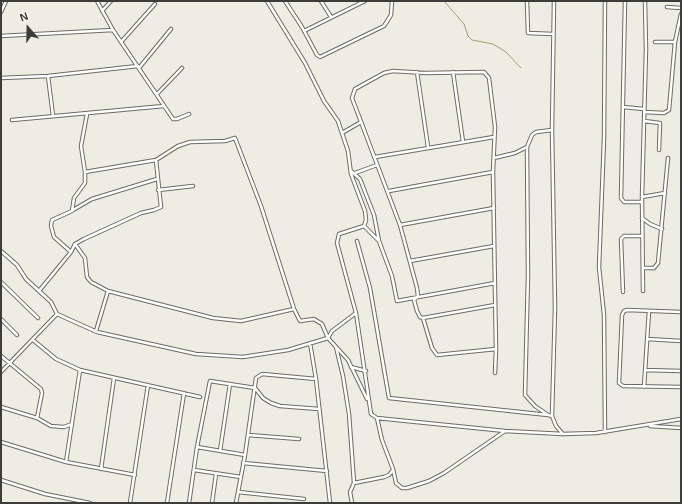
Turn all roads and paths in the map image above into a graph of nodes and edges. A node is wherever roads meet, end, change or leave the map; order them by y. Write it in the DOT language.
graph roads {
  1 [pos="6,1"];
  2 [pos="97,1"];
  3 [pos="111,1"];
  4 [pos="267,1"];
  5 [pos="285,1"];
  6 [pos="320,1"];
  7 [pos="354,1"];
  8 [pos="365,1"];
  9 [pos="392,1"];
  10 [pos="527,1"];
  11 [pos="554,1"];
  12 [pos="605,1"];
  13 [pos="625,1"];
  14 [pos="645,1"];
  15 [pos="155,4"];
  16 [pos="357,5"];
  17 [pos="667,7"];
  18 [pos="681,8"];
  19 [pos="102,11"];
  20 [pos="2,12"];
  21 [pos="681,14"];
  22 [pos="331,17"];
  23 [pos="171,28"];
  24 [pos="113,30"];
  25 [pos="304,31"];
  26 [pos="554,34"];
  27 [pos="1,36"];
  28 [pos="121,42"];
  29 [pos="655,42"];
  30 [pos="675,42"];
  31 [pos="139,67"];
  32 [pos="182,68"];
  33 [pos="417,72"];
  34 [pos="453,72"];
  35 [pos="48,76"];
  36 [pos="1,78"];
  37 [pos="156,94"];
  38 [pos="164,106"];
  39 [pos="623,107"];
  40 [pos="644,110"];
  41 [pos="87,114"];
  42 [pos="189,114"];
  43 [pos="53,116"];
  44 [pos="12,120"];
  45 [pos="644,121"];
  46 [pos="360,122"];
  47 [pos="552,130"];
  48 [pos="342,133"];
  49 [pos="494,137"];
  50 [pos="463,142"];
  51 [pos="428,147"];
  52 [pos="527,147"];
  53 [pos="659,150"];
  54 [pos="375,157"];
  55 [pos="494,158"];
  56 [pos="668,158"];
  57 [pos="156,160"];
  58 [pos="377,165"];
  59 [pos="350,171"];
  60 [pos="85,172"];
  61 [pos="493,172"];
  62 [pos="355,173"];
  63 [pos="158,179"];
  64 [pos="193,186"];
  65 [pos="158,190"];
  66 [pos="389,191"];
  67 [pos="665,193"];
  68 [pos="642,197"];
  69 [pos="642,202"];
  70 [pos="494,208"];
  71 [pos="72,211"];
  72 [pos="642,218"];
  73 [pos="400,225"];
  74 [pos="364,226"];
  75 [pos="662,229"];
  76 [pos="642,236"];
  77 [pos="357,241"];
  78 [pos="379,241"];
  79 [pos="75,244"];
  80 [pos="494,246"];
  81 [pos="1,251"];
  82 [pos="71,252"];
  83 [pos="410,261"];
  84 [pos="643,268"];
  85 [pos="1,282"];
  86 [pos="495,283"];
  87 [pos="39,291"];
  88 [pos="108,291"];
  89 [pos="643,291"];
  90 [pos="623,292"];
  91 [pos="418,296"];
  92 [pos="495,305"];
  93 [pos="294,309"];
  94 [pos="649,311"];
  95 [pos="681,312"];
  96 [pos="356,313"];
  97 [pos="57,314"];
  98 [pos="38,318"];
  99 [pos="423,318"];
  100 [pos="1,319"];
  101 [pos="96,332"];
  102 [pos="17,334"];
  103 [pos="328,338"];
  104 [pos="647,339"];
  105 [pos="33,340"];
  106 [pos="681,341"];
  107 [pos="310,343"];
  108 [pos="336,346"];
  109 [pos="496,349"];
  110 [pos="1,356"];
  111 [pos="10,363"];
  112 [pos="351,367"];
  113 [pos="80,370"];
  114 [pos="645,370"];
  115 [pos="366,371"];
  116 [pos="681,371"];
  117 [pos="1,372"];
  118 [pos="495,373"];
  119 [pos="114,378"];
  120 [pos="316,379"];
  121 [pos="230,384"];
  122 [pos="148,386"];
  123 [pos="644,387"];
  124 [pos="681,387"];
  125 [pos="255,388"];
  126 [pos="184,393"];
  127 [pos="200,396"];
  128 [pos="368,401"];
  129 [pos="1,407"];
  130 [pos="319,409"];
  131 [pos="548,416"];
  132 [pos="552,416"];
  133 [pos="37,418"];
  134 [pos="377,418"];
  135 [pos="681,419"];
  136 [pos="72,424"];
  137 [pos="646,426"];
  138 [pos="681,428"];
  139 [pos="505,431"];
  140 [pos="605,432"];
  141 [pos="564,434"];
  142 [pos="248,435"];
  143 [pos="299,439"];
  144 [pos="1,442"];
  145 [pos="197,447"];
  146 [pos="220,451"];
  147 [pos="245,455"];
  148 [pos="66,462"];
  149 [pos="243,464"];
  150 [pos="101,468"];
  151 [pos="393,469"];
  152 [pos="194,470"];
  153 [pos="326,471"];
  154 [pos="216,474"];
  155 [pos="135,475"];
  156 [pos="241,477"];
  157 [pos="1,480"];
  158 [pos="354,483"];
  159 [pos="238,492"];
  160 [pos="66,499"];
  161 [pos="304,499"];
  162 [pos="65,503"];
  163 [pos="90,503"];
  164 [pos="130,503"];
  165 [pos="167,503"];
  166 [pos="189,503"];
  167 [pos="212,503"];
  168 [pos="236,503"];
  169 [pos="330,503"];
  170 [pos="352,503"];
  1 -- 20 [label="street"];
  2 -- 19 [label="street"];
  3 -- 19 [label="street"];
  4 -- 48 [label="street"];
  5 -- 25 [label="street"];
  6 -- 22 [label="street"];
  7 -- 16 [label="street"];
  8 -- 16 [label="street"];
  9 -- 25 [label="street"];
  10 -- 26 [label="street"];
  11 -- 26 [label="street"];
  12 -- 140 [label="street"];
  13 -- 39 [label="street"];
  14 -- 40 [label="street"];
  15 -- 28 [label="street"];
  16 -- 22 [label="street"];
  17 -- 18 [label="street"];
  19 -- 24 [label="street"];
  21 -- 30 [label="street"];
  22 -- 25 [label="street"];
  23 -- 31 [label="street"];
  24 -- 27 [label="street"];
  24 -- 28 [label="street"];
  26 -- 47 [label="street"];
  28 -- 31 [label="street"];
  29 -- 30 [label="street"];
  30 -- 40 [label="street"];
  31 -- 35 [label="street"];
  31 -- 37 [label="street"];
  32 -- 37 [label="street"];
  33 -- 34 [label="street"];
  33 -- 46 [label="street"];
  33 -- 51 [label="street"];
  34 -- 49 [label="street"];
  34 -- 50 [label="street"];
  35 -- 36 [label="street"];
  35 -- 43 [label="street"];
  37 -- 38 [label="street"];
  38 -- 41 [label="street"];
  38 -- 42 [label="street"];
  39 -- 40 [label="street"];
  39 -- 69 [label="street"];
  40 -- 45 [label="street"];
  41 -- 43 [label="street"];
  41 -- 60 [label="street"];
  43 -- 44 [label="street"];
  45 -- 53 [label="street"];
  45 -- 68 [label="street"];
  46 -- 48 [label="street"];
  46 -- 54 [label="street"];
  47 -- 52 [label="street"];
  47 -- 132 [label="street"];
  48 -- 59 [label="street"];
  49 -- 50 [label="street"];
  49 -- 55 [label="street"];
  50 -- 51 [label="street"];
  51 -- 54 [label="street"];
  52 -- 55 [label="street"];
  52 -- 131 [label="street"];
  54 -- 58 [label="street"];
  55 -- 61 [label="street"];
  56 -- 67 [label="street"];
  57 -- 60 [label="street"];
  57 -- 63 [label="street"];
  57 -- 93 [label="street"];
  58 -- 62 [label="street"];
  58 -- 66 [label="street"];
  59 -- 62 [label="street"];
  59 -- 74 [label="street"];
  60 -- 71 [label="street"];
  61 -- 66 [label="street"];
  61 -- 70 [label="street"];
  62 -- 78 [label="street"];
  63 -- 65 [label="street"];
  63 -- 71 [label="street"];
  64 -- 65 [label="street"];
  65 -- 79 [label="street"];
  66 -- 73 [label="street"];
  67 -- 68 [label="street"];
  67 -- 75 [label="street"];
  68 -- 69 [label="street"];
  69 -- 72 [label="street"];
  70 -- 73 [label="street"];
  70 -- 80 [label="street"];
  71 -- 82 [label="street"];
  72 -- 75 [label="street"];
  72 -- 76 [label="street"];
  73 -- 83 [label="street"];
  74 -- 78 [label="street"];
  74 -- 96 [label="street"];
  75 -- 84 [label="street"];
  76 -- 84 [label="street"];
  76 -- 90 [label="street"];
  77 -- 131 [label="street"];
  78 -- 91 [label="street"];
  79 -- 82 [label="street"];
  79 -- 88 [label="street"];
  80 -- 83 [label="street"];
  80 -- 86 [label="street"];
  81 -- 87 [label="street"];
  82 -- 87 [label="street"];
  83 -- 91 [label="street"];
  84 -- 89 [label="street"];
  85 -- 98 [label="street"];
  86 -- 91 [label="street"];
  86 -- 92 [label="street"];
  87 -- 97 [label="street"];
  88 -- 93 [label="street"];
  88 -- 101 [label="street"];
  91 -- 99 [label="street"];
  92 -- 99 [label="street"];
  92 -- 109 [label="street"];
  93 -- 103 [label="street"];
  94 -- 95 [label="street"];
  94 -- 104 [label="street"];
  94 -- 123 [label="street"];
  96 -- 103 [label="street"];
  96 -- 115 [label="street"];
  97 -- 101 [label="street"];
  97 -- 105 [label="street"];
  99 -- 109 [label="street"];
  100 -- 102 [label="street"];
  101 -- 107 [label="street"];
  103 -- 107 [label="street"];
  103 -- 108 [label="street"];
  104 -- 106 [label="street"];
  104 -- 114 [label="street"];
  105 -- 111 [label="street"];
  105 -- 113 [label="street"];
  107 -- 120 [label="street"];
  108 -- 112 [label="street"];
  108 -- 158 [label="street"];
  109 -- 118 [label="street"];
  110 -- 111 [label="street"];
  111 -- 117 [label="street"];
  111 -- 133 [label="street"];
  112 -- 115 [label="street"];
  112 -- 128 [label="street"];
  113 -- 119 [label="street"];
  113 -- 136 [label="street"];
  114 -- 116 [label="street"];
  114 -- 123 [label="street"];
  115 -- 128 [label="street"];
  119 -- 122 [label="street"];
  119 -- 150 [label="street"];
  120 -- 125 [label="street"];
  120 -- 130 [label="street"];
  121 -- 125 [label="street"];
  121 -- 145 [label="street"];
  121 -- 146 [label="street"];
  122 -- 126 [label="street"];
  122 -- 155 [label="street"];
  123 -- 124 [label="street"];
  125 -- 130 [label="street"];
  125 -- 142 [label="street"];
  126 -- 127 [label="street"];
  126 -- 165 [label="street"];
  128 -- 134 [label="street"];
  129 -- 133 [label="street"];
  130 -- 153 [label="street"];
  131 -- 132 [label="street"];
  132 -- 141 [label="street"];
  133 -- 136 [label="street"];
  134 -- 139 [label="street"];
  134 -- 151 [label="street"];
  135 -- 137 [label="street"];
  136 -- 148 [label="street"];
  137 -- 138 [label="street"];
  137 -- 140 [label="street"];
  139 -- 141 [label="street"];
  139 -- 151 [label="street"];
  140 -- 141 [label="street"];
  142 -- 143 [label="street"];
  142 -- 147 [label="street"];
  144 -- 148 [label="street"];
  145 -- 146 [label="street"];
  145 -- 152 [label="street"];
  146 -- 147 [label="street"];
  147 -- 149 [label="street"];
  148 -- 150 [label="street"];
  149 -- 153 [label="street"];
  149 -- 156 [label="street"];
  150 -- 155 [label="street"];
  151 -- 158 [label="street"];
  152 -- 154 [label="street"];
  152 -- 166 [label="street"];
  153 -- 169 [label="street"];
  154 -- 156 [label="street"];
  154 -- 167 [label="street"];
  155 -- 164 [label="street"];
  156 -- 159 [label="street"];
  157 -- 160 [label="street"];
  158 -- 170 [label="street"];
  159 -- 161 [label="street"];
  159 -- 168 [label="street"];
  160 -- 162 [label="street"];
  160 -- 163 [label="street"];
}
